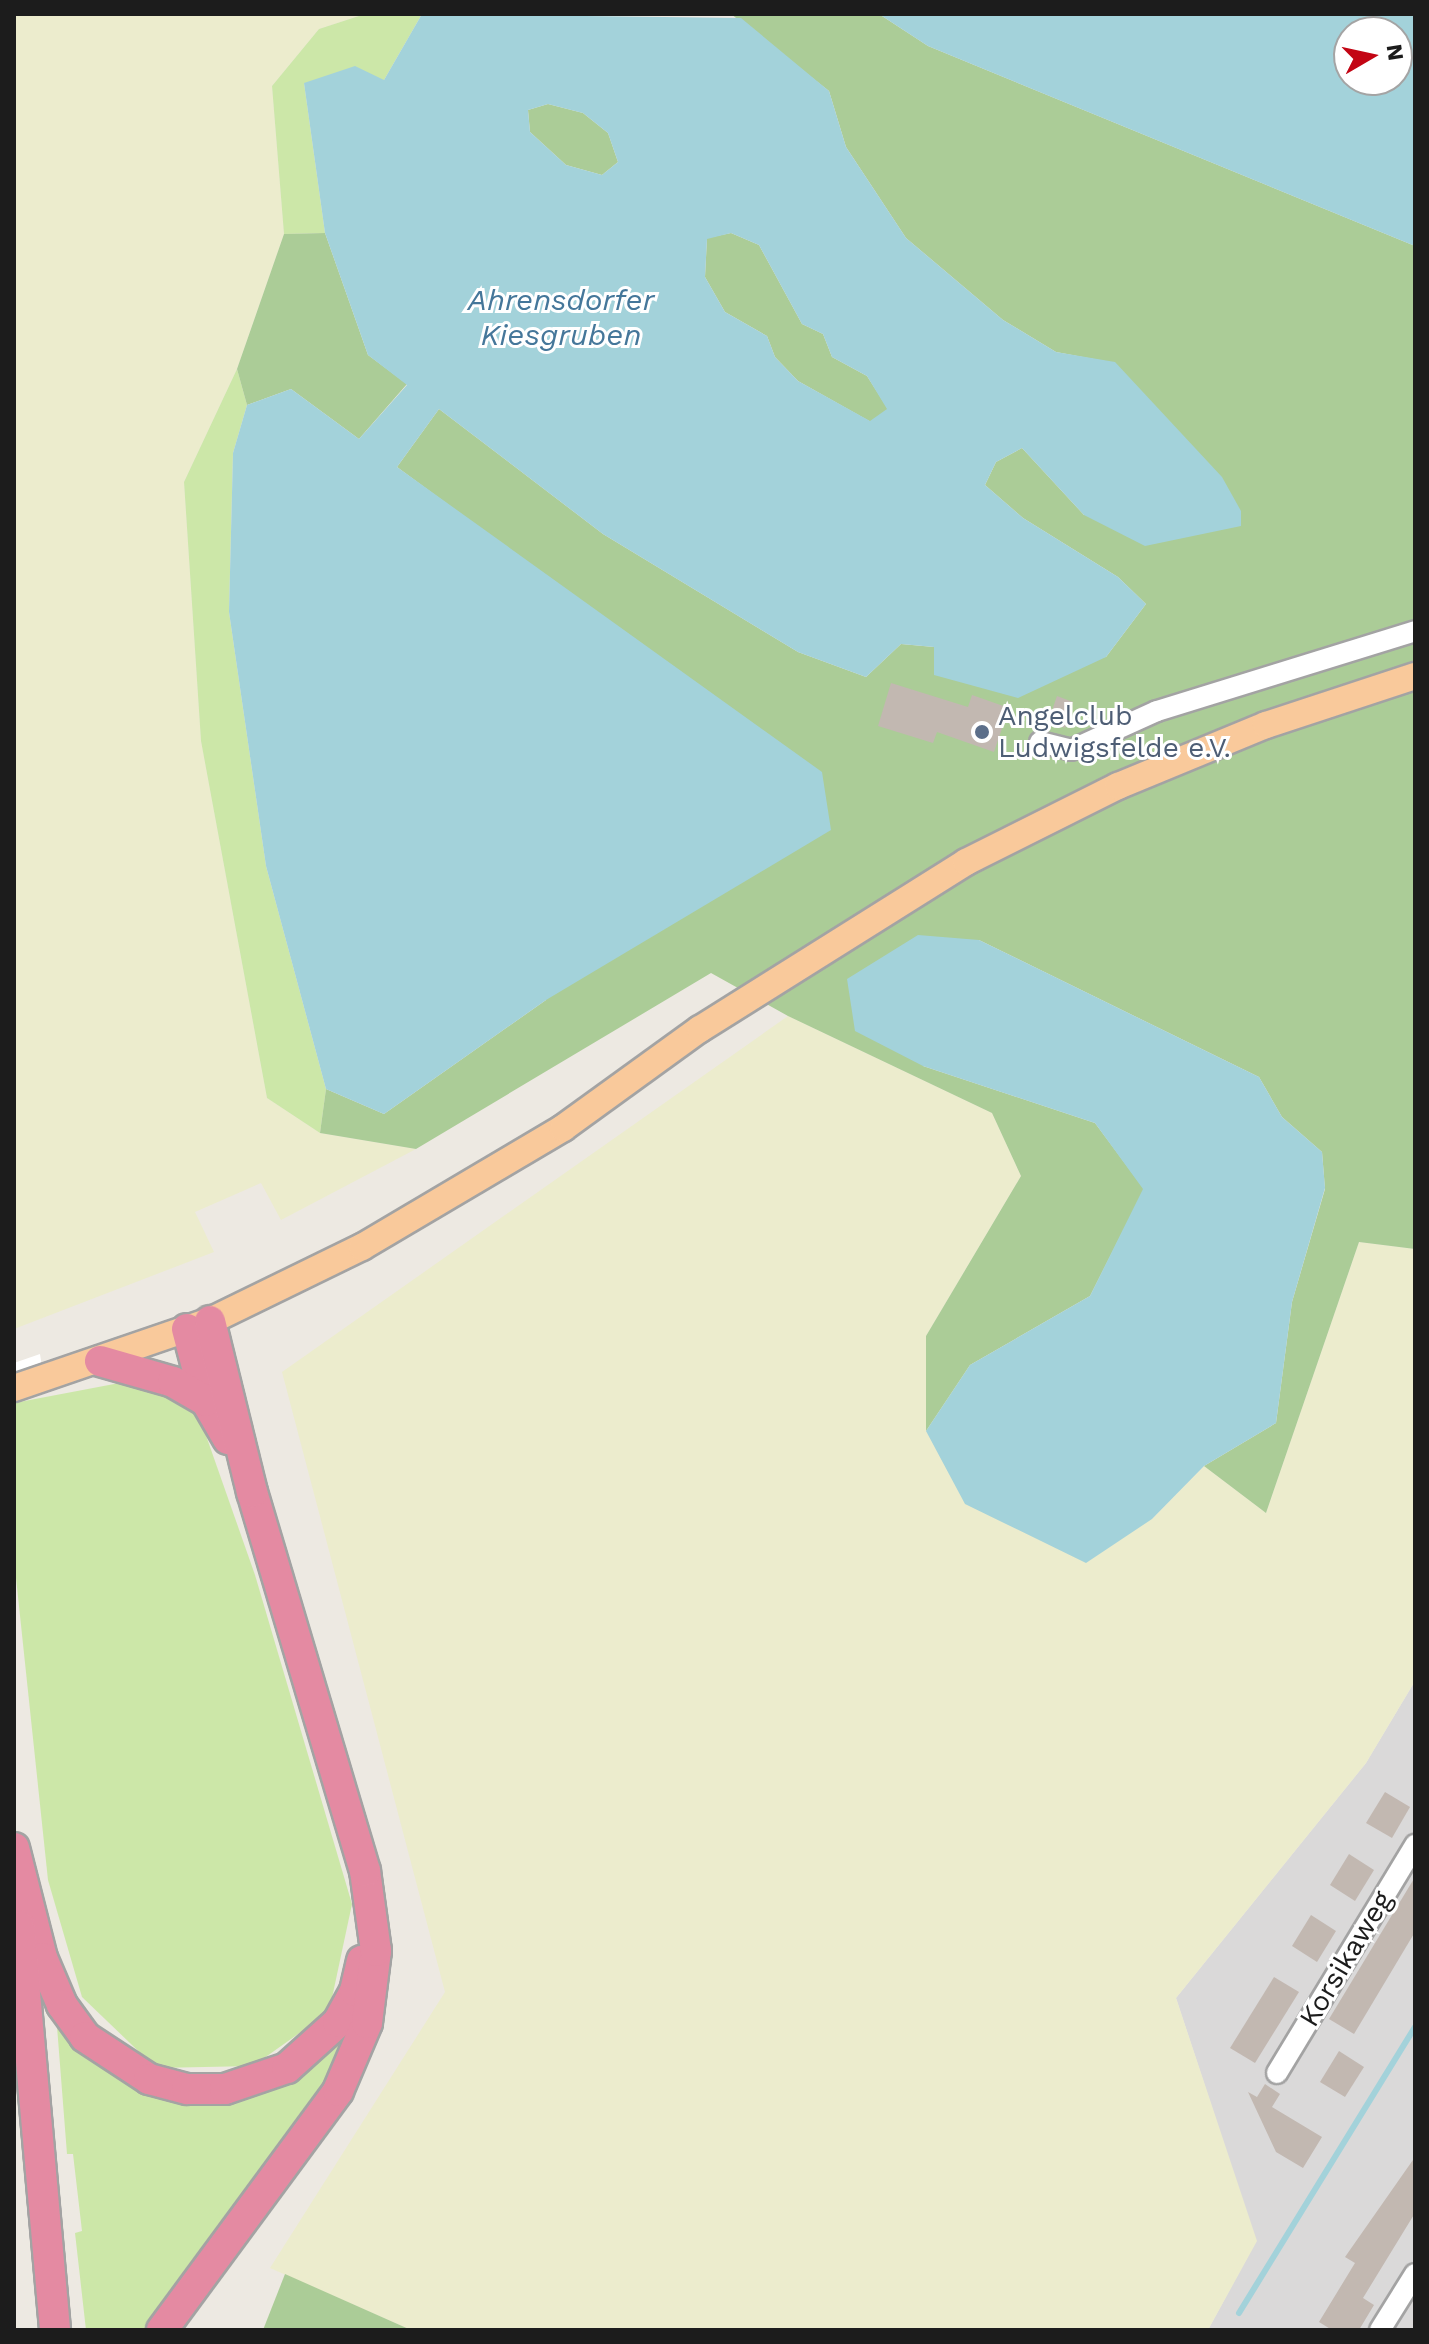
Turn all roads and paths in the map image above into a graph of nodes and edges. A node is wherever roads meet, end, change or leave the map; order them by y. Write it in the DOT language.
graph roads {
  1 [pos="1415,631"];
  2 [pos="1415,676"];
  3 [pos="1040,742"];
  4 [pos="198,1325"];
  5 [pos="100,1361"];
  6 [pos="14,1388"];
  7 [pos="206,1401"];
  8 [pos="252,1492"];
  9 [pos="1415,1845"];
  10 [pos="14,1848"];
  11 [pos="14,1872"];
  12 [pos="371,1912"];
  13 [pos="1277,2073"];
  14 [pos="1415,2274"];
  15 [pos="55,2330"];
  16 [pos="162,2330"];
  17 [pos="1380,2330"];
  1 -- 3 [label="street"];
  2 -- 4 [label="main road"];
  4 -- 5 [label="main road"];
  4 -- 7 [label="highway"];
  4 -- 8 [label="highway"];
  5 -- 6 [label="main road"];
  5 -- 7 [label="highway"];
  7 -- 8 [label="highway"];
  8 -- 12 [label="highway"];
  9 -- 13 [label="street, Korsikaweg"];
  10 -- 12 [label="highway"];
  11 -- 15 [label="highway"];
  12 -- 16 [label="highway"];
  14 -- 17 [label="street"];
}
